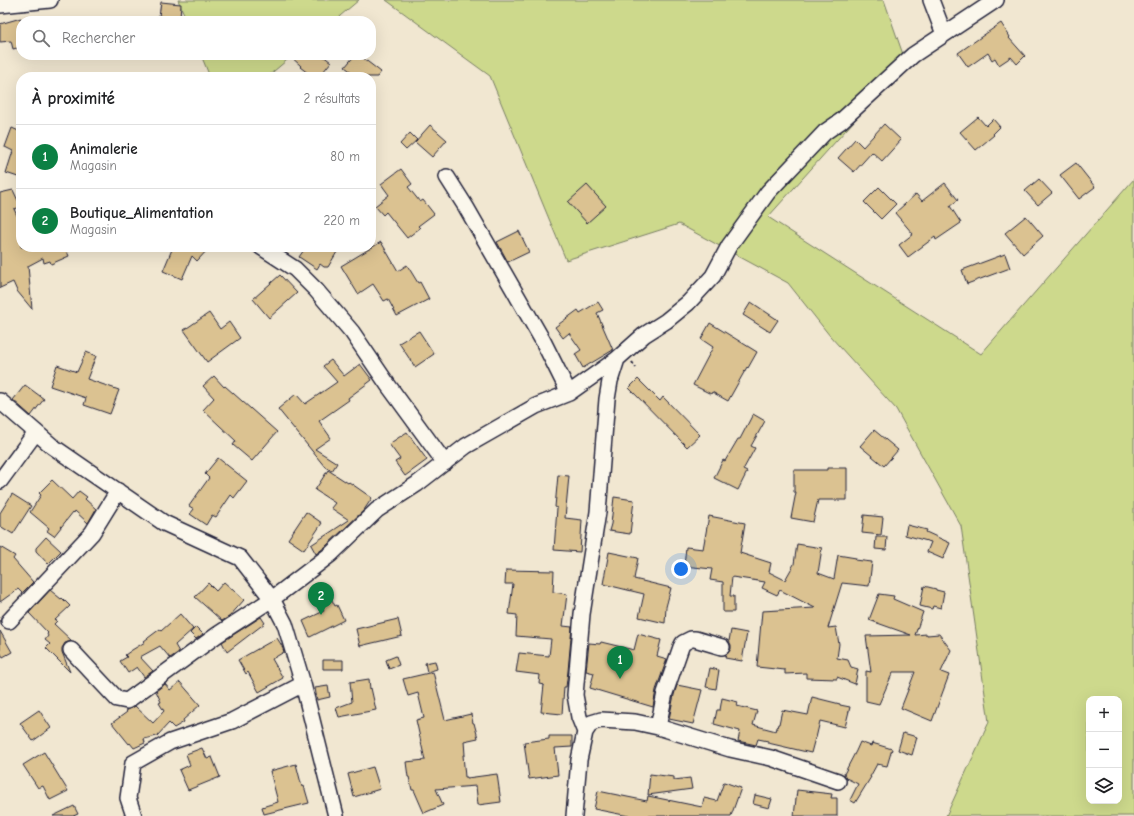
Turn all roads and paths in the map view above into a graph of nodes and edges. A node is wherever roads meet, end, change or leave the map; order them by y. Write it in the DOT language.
graph roads {
  1 [pos="50,0"];
  2 [pos="930,0"];
  3 [pos="996,0"];
  4 [pos="0,5"];
  5 [pos="944,34"];
  6 [pos="447,177"];
  7 [pos="270,252"];
  8 [pos="617,359"];
  9 [pos="569,393"];
  10 [pos="0,401"];
  11 [pos="36,432"];
  12 [pos="445,463"];
  13 [pos="0,482"];
  14 [pos="118,491"];
  15 [pos="272,599"];
  16 [pos="9,621"];
  17 [pos="722,647"];
  18 [pos="71,650"];
  19 [pos="303,684"];
  20 [pos="658,727"];
  21 [pos="585,732"];
  22 [pos="838,781"];
  23 [pos="134,816"];
  24 [pos="336,816"];
  25 [pos="574,816"];
  1 -- 4 [label="street"];
  2 -- 5 [label="street"];
  3 -- 5 [label="street"];
  5 -- 8 [label="street"];
  6 -- 9 [label="street"];
  7 -- 12 [label="street"];
  8 -- 9 [label="street"];
  8 -- 21 [label="street"];
  9 -- 12 [label="street"];
  10 -- 11 [label="street"];
  11 -- 13 [label="street"];
  11 -- 14 [label="street"];
  12 -- 15 [label="street"];
  14 -- 15 [label="street"];
  14 -- 16 [label="street"];
  15 -- 18 [label="street"];
  15 -- 19 [label="street"];
  17 -- 20 [label="street"];
  19 -- 23 [label="street"];
  19 -- 24 [label="street"];
  20 -- 21 [label="street"];
  20 -- 22 [label="street"];
  21 -- 25 [label="street"];
}
